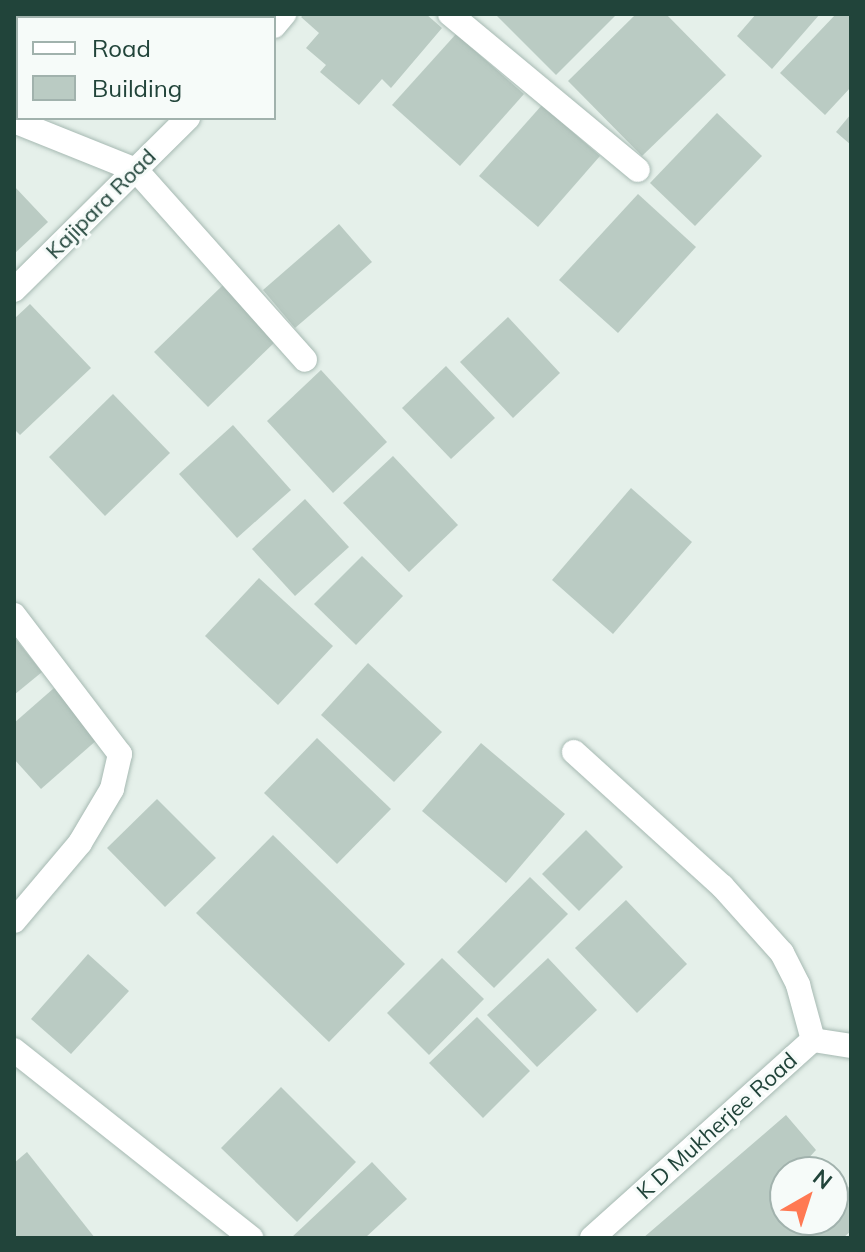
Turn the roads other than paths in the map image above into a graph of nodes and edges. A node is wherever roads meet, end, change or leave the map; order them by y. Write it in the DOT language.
graph roads {
  1 [pos="450,14"];
  2 [pos="186,120"];
  3 [pos="14,121"];
  4 [pos="136,170"];
  5 [pos="638,170"];
  6 [pos="14,290"];
  7 [pos="305,360"];
  8 [pos="14,615"];
  9 [pos="574,752"];
  10 [pos="14,921"];
  11 [pos="813,1040"];
  12 [pos="851,1046"];
  13 [pos="14,1050"];
  14 [pos="251,1238"];
  15 [pos="592,1238"];
  1 -- 5 [label="street"];
  2 -- 4 [label="street, Kajipara Road"];
  3 -- 4 [label="street"];
  4 -- 6 [label="street, Kajipara Road"];
  4 -- 7 [label="street"];
  8 -- 10 [label="street"];
  9 -- 11 [label="street"];
  11 -- 12 [label="street, K D Mukherjee Road"];
  11 -- 15 [label="street, K D Mukherjee Road"];
  13 -- 14 [label="street"];
}
